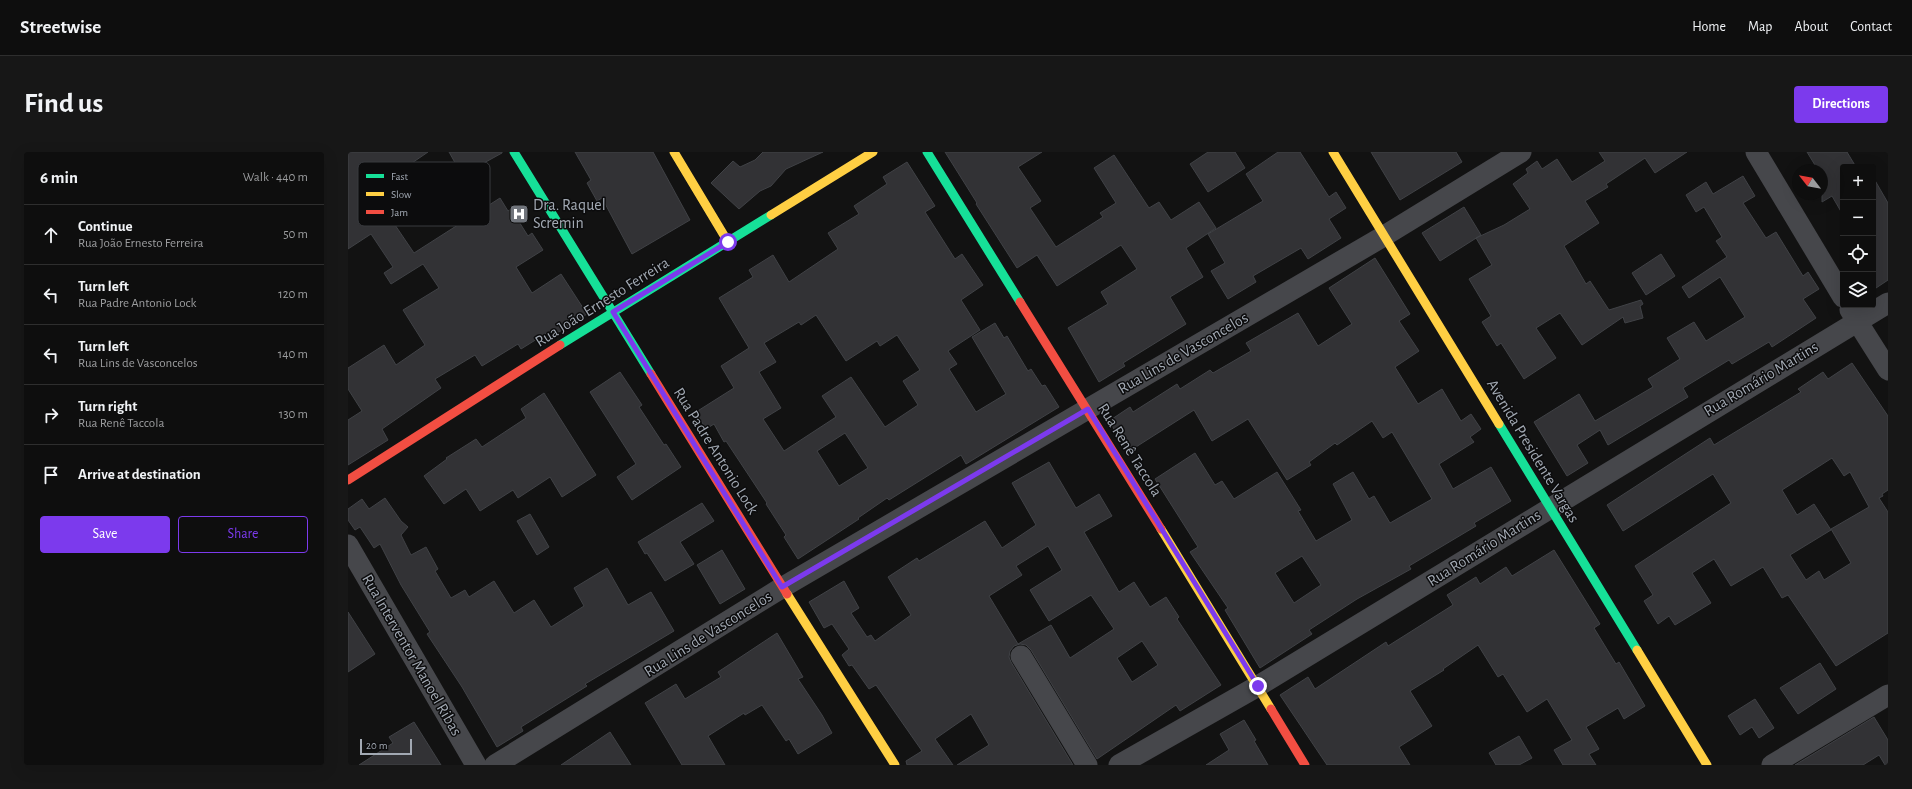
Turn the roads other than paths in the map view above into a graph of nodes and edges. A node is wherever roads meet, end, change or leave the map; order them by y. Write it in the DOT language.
graph roads {
  1 [pos="514,152"];
  2 [pos="674,152"];
  3 [pos="873,152"];
  4 [pos="927,152"];
  5 [pos="1333,152"];
  6 [pos="1521,152"];
  7 [pos="1756,152"];
  8 [pos="1384,236"];
  9 [pos="728,242"];
  10 [pos="1840,292"];
  11 [pos="1888,303"];
  12 [pos="613,312"];
  13 [pos="1852,313"];
  14 [pos="1888,370"];
  15 [pos="1088,409"];
  16 [pos="348,480"];
  17 [pos="1550,507"];
  18 [pos="348,545"];
  19 [pos="782,587"];
  20 [pos="1020,656"];
  21 [pos="1258,686"];
  22 [pos="1888,695"];
  23 [pos="476,765"];
  24 [pos="495,765"];
  25 [pos="895,765"];
  26 [pos="1087,765"];
  27 [pos="1119,765"];
  28 [pos="1305,765"];
  29 [pos="1707,765"];
  30 [pos="1772,765"];
  1 -- 12 [label="street, Rua Padre Antonio Lock"];
  2 -- 9 [label="street"];
  3 -- 9 [label="street, Rua João Ernesto Ferreira"];
  4 -- 15 [label="street, Rua Renê Taccola"];
  5 -- 8 [label="street, Avenida Presidente Vargas"];
  6 -- 8 [label="street, Rua Lins de Vasconcelos"];
  7 -- 10 [label="street"];
  8 -- 15 [label="street, Rua Lins de Vasconcelos"];
  8 -- 17 [label="street, Avenida Presidente Vargas"];
  9 -- 12 [label="street, Rua João Ernesto Ferreira"];
  11 -- 13 [label="street, Rua Romário Martins"];
  12 -- 16 [label="street, Rua João Ernesto Ferreira"];
  12 -- 19 [label="street, Rua Padre Antonio Lock"];
  13 -- 14 [label="street"];
  13 -- 17 [label="street, Rua Romário Martins"];
  15 -- 19 [label="street, Rua Lins de Vasconcelos"];
  15 -- 21 [label="street, Rua Renê Taccola"];
  17 -- 21 [label="street, Rua Romário Martins"];
  17 -- 29 [label="street, Avenida Presidente Vargas"];
  18 -- 23 [label="street, Rua Interventor Manoel Ribas"];
  19 -- 24 [label="street, Rua Lins de Vasconcelos"];
  19 -- 25 [label="street, Rua Padre Antonio Lock"];
  20 -- 26 [label="street"];
  21 -- 27 [label="street, Rua Romário Martins"];
  21 -- 28 [label="street, Rua Renê Taccola"];
  22 -- 30 [label="street"];
}
